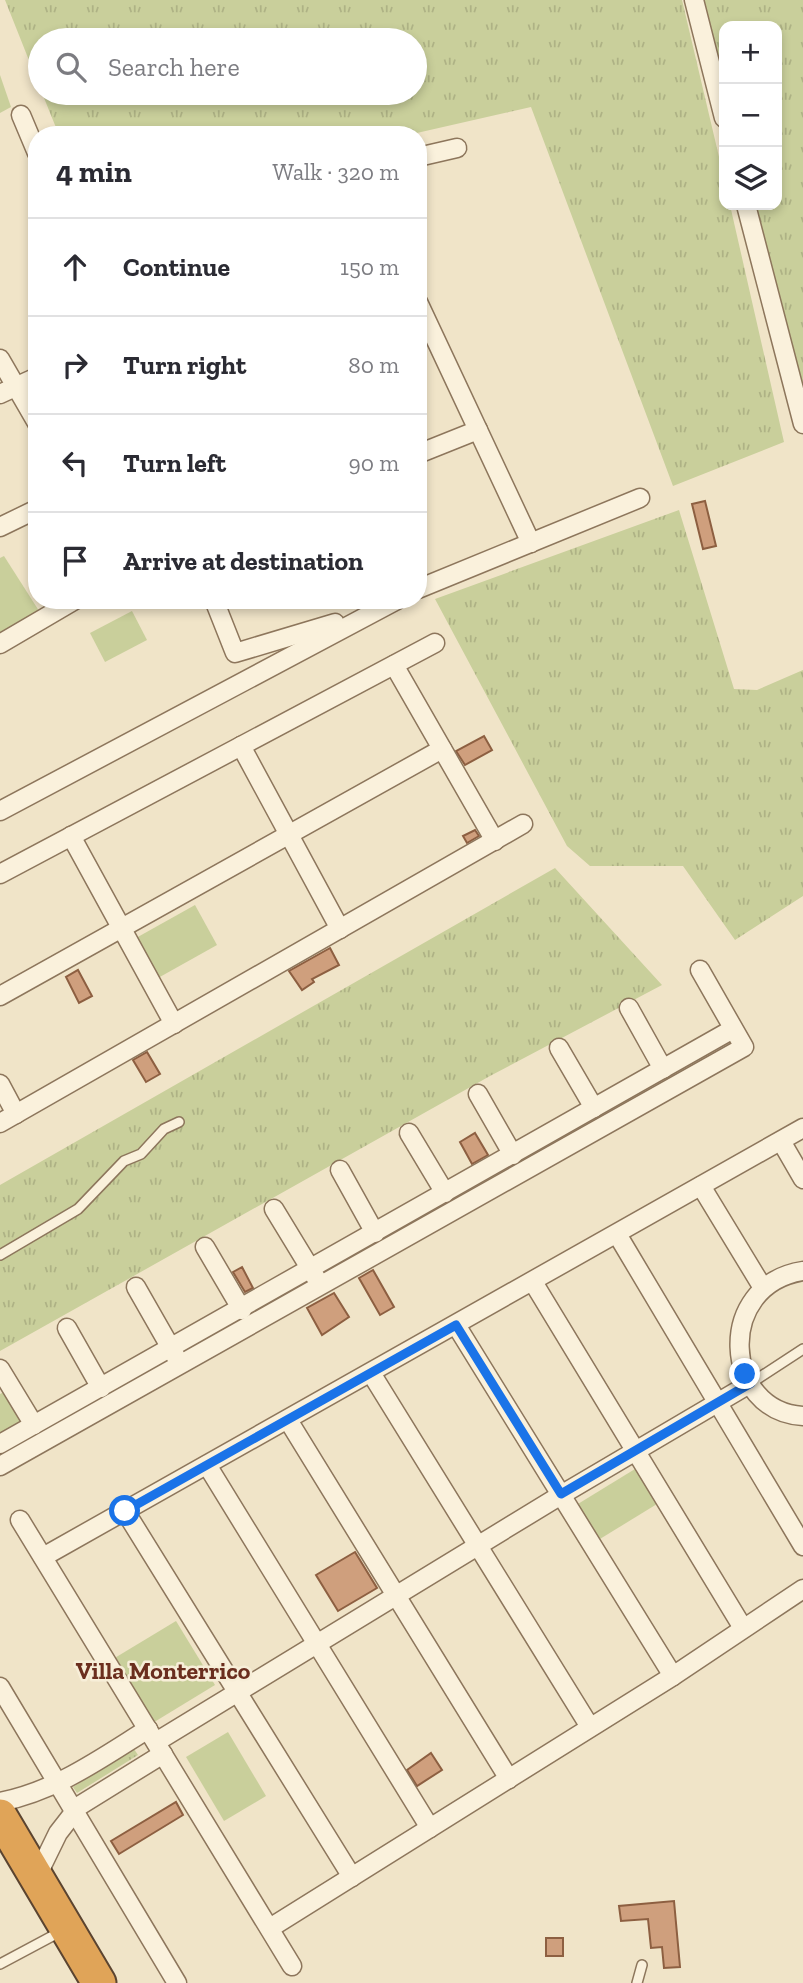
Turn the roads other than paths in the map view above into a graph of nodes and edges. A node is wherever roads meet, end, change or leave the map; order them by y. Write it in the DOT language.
graph roads {
  1 [pos="694,0"];
  2 [pos="719,98"];
  3 [pos="21,115"];
  4 [pos="28,132"];
  5 [pos="457,148"];
  6 [pos="427,155"];
  7 [pos="747,210"];
  8 [pos="427,321"];
  9 [pos="0,359"];
  10 [pos="28,381"];
  11 [pos="7,389"];
  12 [pos="28,413"];
  13 [pos="803,424"];
  14 [pos="478,430"];
  15 [pos="427,450"];
  16 [pos="640,498"];
  17 [pos="28,513"];
  18 [pos="0,527"];
  19 [pos="531,543"];
  20 [pos="427,585"];
  21 [pos="60,609"];
  22 [pos="217,609"];
  23 [pos="369,609"];
  24 [pos="380,609"];
  25 [pos="435,643"];
  26 [pos="0,644"];
  27 [pos="394,665"];
  28 [pos="241,746"];
  29 [pos="442,749"];
  30 [pos="0,811"];
  31 [pos="523,824"];
  32 [pos="289,834"];
  33 [pos="71,836"];
  34 [pos="495,841"];
  35 [pos="0,874"];
  36 [pos="121,928"];
  37 [pos="340,929"];
  38 [pos="701,970"];
  39 [pos="0,996"];
  40 [pos="629,1008"];
  41 [pos="174,1024"];
  42 [pos="733,1029"];
  43 [pos="559,1048"];
  44 [pos="663,1069"];
  45 [pos="0,1084"];
  46 [pos="478,1094"];
  47 [pos="594,1108"];
  48 [pos="16,1114"];
  49 [pos="179,1122"];
  50 [pos="0,1123"];
  51 [pos="803,1128"];
  52 [pos="409,1133"];
  53 [pos="780,1141"];
  54 [pos="513,1155"];
  55 [pos="340,1170"];
  56 [pos="803,1179"];
  57 [pos="701,1186"];
  58 [pos="445,1194"];
  59 [pos="274,1209"];
  60 [pos="375,1233"];
  61 [pos="617,1234"];
  62 [pos="205,1247"];
  63 [pos="0,1255"];
  64 [pos="311,1270"];
  65 [pos="803,1270"];
  66 [pos="533,1282"];
  67 [pos="136,1287"];
  68 [pos="321,1287"];
  69 [pos="763,1289"];
  70 [pos="242,1310"];
  71 [pos="456,1325"];
  72 [pos="67,1328"];
  73 [pos="172,1349"];
  74 [pos="803,1349"];
  75 [pos="181,1366"];
  76 [pos="0,1369"];
  77 [pos="371,1373"];
  78 [pos="751,1383"];
  79 [pos="101,1388"];
  80 [pos="718,1404"];
  81 [pos="803,1416"];
  82 [pos="288,1420"];
  83 [pos="34,1425"];
  84 [pos="0,1444"];
  85 [pos="635,1451"];
  86 [pos="207,1465"];
  87 [pos="0,1466"];
  88 [pos="561,1494"];
  89 [pos="125,1511"];
  90 [pos="20,1520"];
  91 [pos="478,1545"];
  92 [pos="803,1546"];
  93 [pos="43,1557"];
  94 [pos="803,1589"];
  95 [pos="396,1595"];
  96 [pos="743,1628"];
  97 [pos="317,1644"];
  98 [pos="673,1676"];
  99 [pos="0,1687"];
  100 [pos="237,1693"];
  101 [pos="590,1727"];
  102 [pos="156,1742"];
  103 [pos="509,1779"];
  104 [pos="58,1784"];
  105 [pos="0,1802"];
  106 [pos="74,1812"];
  107 [pos="0,1816"];
  108 [pos="430,1828"];
  109 [pos="37,1876"];
  110 [pos="352,1877"];
  111 [pos="270,1928"];
  112 [pos="66,1929"];
  113 [pos="0,1964"];
  114 [pos="642,1965"];
  115 [pos="292,1966"];
  116 [pos="99,1983"];
  117 [pos="177,1983"];
  118 [pos="638,1983"];
  1 -- 2 [label="street"];
  3 -- 4 [label="street"];
  5 -- 6 [label="street"];
  7 -- 13 [label="street"];
  8 -- 14 [label="street"];
  9 -- 11 [label="street"];
  10 -- 11 [label="street"];
  11 -- 12 [label="street"];
  14 -- 15 [label="street"];
  14 -- 19 [label="street"];
  16 -- 19 [label="street"];
  17 -- 18 [label="street"];
  19 -- 20 [label="street"];
  21 -- 26 [label="street"];
  22 -- 23 [label="street"];
  24 -- 30 [label="street"];
  25 -- 27 [label="street"];
  27 -- 28 [label="street"];
  27 -- 29 [label="street"];
  28 -- 32 [label="street"];
  28 -- 33 [label="street"];
  29 -- 32 [label="street"];
  29 -- 34 [label="street"];
  31 -- 34 [label="street"];
  32 -- 36 [label="street"];
  32 -- 37 [label="street"];
  33 -- 35 [label="street"];
  33 -- 36 [label="street"];
  34 -- 37 [label="street"];
  36 -- 39 [label="street"];
  36 -- 41 [label="street"];
  37 -- 41 [label="street"];
  38 -- 42 [label="street"];
  40 -- 44 [label="street"];
  41 -- 48 [label="street"];
  42 -- 44 [label="street"];
  42 -- 68 [label="street"];
  43 -- 47 [label="street"];
  44 -- 47 [label="street"];
  45 -- 48 [label="street"];
  46 -- 54 [label="street"];
  47 -- 54 [label="street"];
  48 -- 50 [label="street"];
  49 -- 63 [label="lane"];
  51 -- 53 [label="street"];
  52 -- 58 [label="street"];
  53 -- 56 [label="street"];
  53 -- 57 [label="street"];
  54 -- 58 [label="street"];
  55 -- 60 [label="street"];
  57 -- 61 [label="street"];
  57 -- 69 [label="street"];
  58 -- 60 [label="street"];
  59 -- 64 [label="street"];
  60 -- 64 [label="street"];
  61 -- 66 [label="street"];
  61 -- 80 [label="street"];
  62 -- 70 [label="street"];
  64 -- 68 [label="street"];
  64 -- 70 [label="street"];
  65 -- 69 [label="street"];
  66 -- 71 [label="street"];
  66 -- 85 [label="street"];
  67 -- 73 [label="street"];
  68 -- 75 [label="street"];
  69 -- 78 [label="street"];
  70 -- 73 [label="street"];
  71 -- 77 [label="street"];
  71 -- 88 [label="street"];
  72 -- 79 [label="street"];
  73 -- 75 [label="street"];
  73 -- 79 [label="street"];
  74 -- 78 [label="lane"];
  75 -- 87 [label="street"];
  76 -- 83 [label="street"];
  77 -- 82 [label="street"];
  77 -- 91 [label="street"];
  78 -- 80 [label="street"];
  78 -- 81 [label="street"];
  79 -- 83 [label="street"];
  80 -- 85 [label="street"];
  80 -- 92 [label="street"];
  82 -- 86 [label="street"];
  82 -- 95 [label="street"];
  83 -- 84 [label="street"];
  85 -- 88 [label="street"];
  85 -- 96 [label="street"];
  86 -- 89 [label="street"];
  86 -- 97 [label="street"];
  88 -- 91 [label="street"];
  88 -- 98 [label="street"];
  89 -- 93 [label="street"];
  89 -- 100 [label="street"];
  90 -- 93 [label="street"];
  91 -- 95 [label="street"];
  91 -- 101 [label="street"];
  93 -- 102 [label="street"];
  94 -- 96 [label="street"];
  95 -- 97 [label="street"];
  95 -- 103 [label="street"];
  96 -- 98 [label="street"];
  97 -- 100 [label="street"];
  97 -- 108 [label="street"];
  98 -- 101 [label="street"];
  99 -- 104 [label="street"];
  100 -- 102 [label="street"];
  100 -- 110 [label="street"];
  101 -- 103 [label="street"];
  102 -- 104 [label="street"];
  102 -- 106 [label="street"];
  102 -- 111 [label="street"];
  103 -- 108 [label="street"];
  104 -- 105 [label="street"];
  104 -- 106 [label="street"];
  106 -- 109 [label="street"];
  106 -- 117 [label="street"];
  107 -- 109 [label="highway"];
  108 -- 110 [label="street"];
  109 -- 112 [label="highway"];
  110 -- 111 [label="street"];
  111 -- 115 [label="street"];
  112 -- 113 [label="lane"];
  112 -- 116 [label="highway"];
  114 -- 118 [label="lane"];
}
